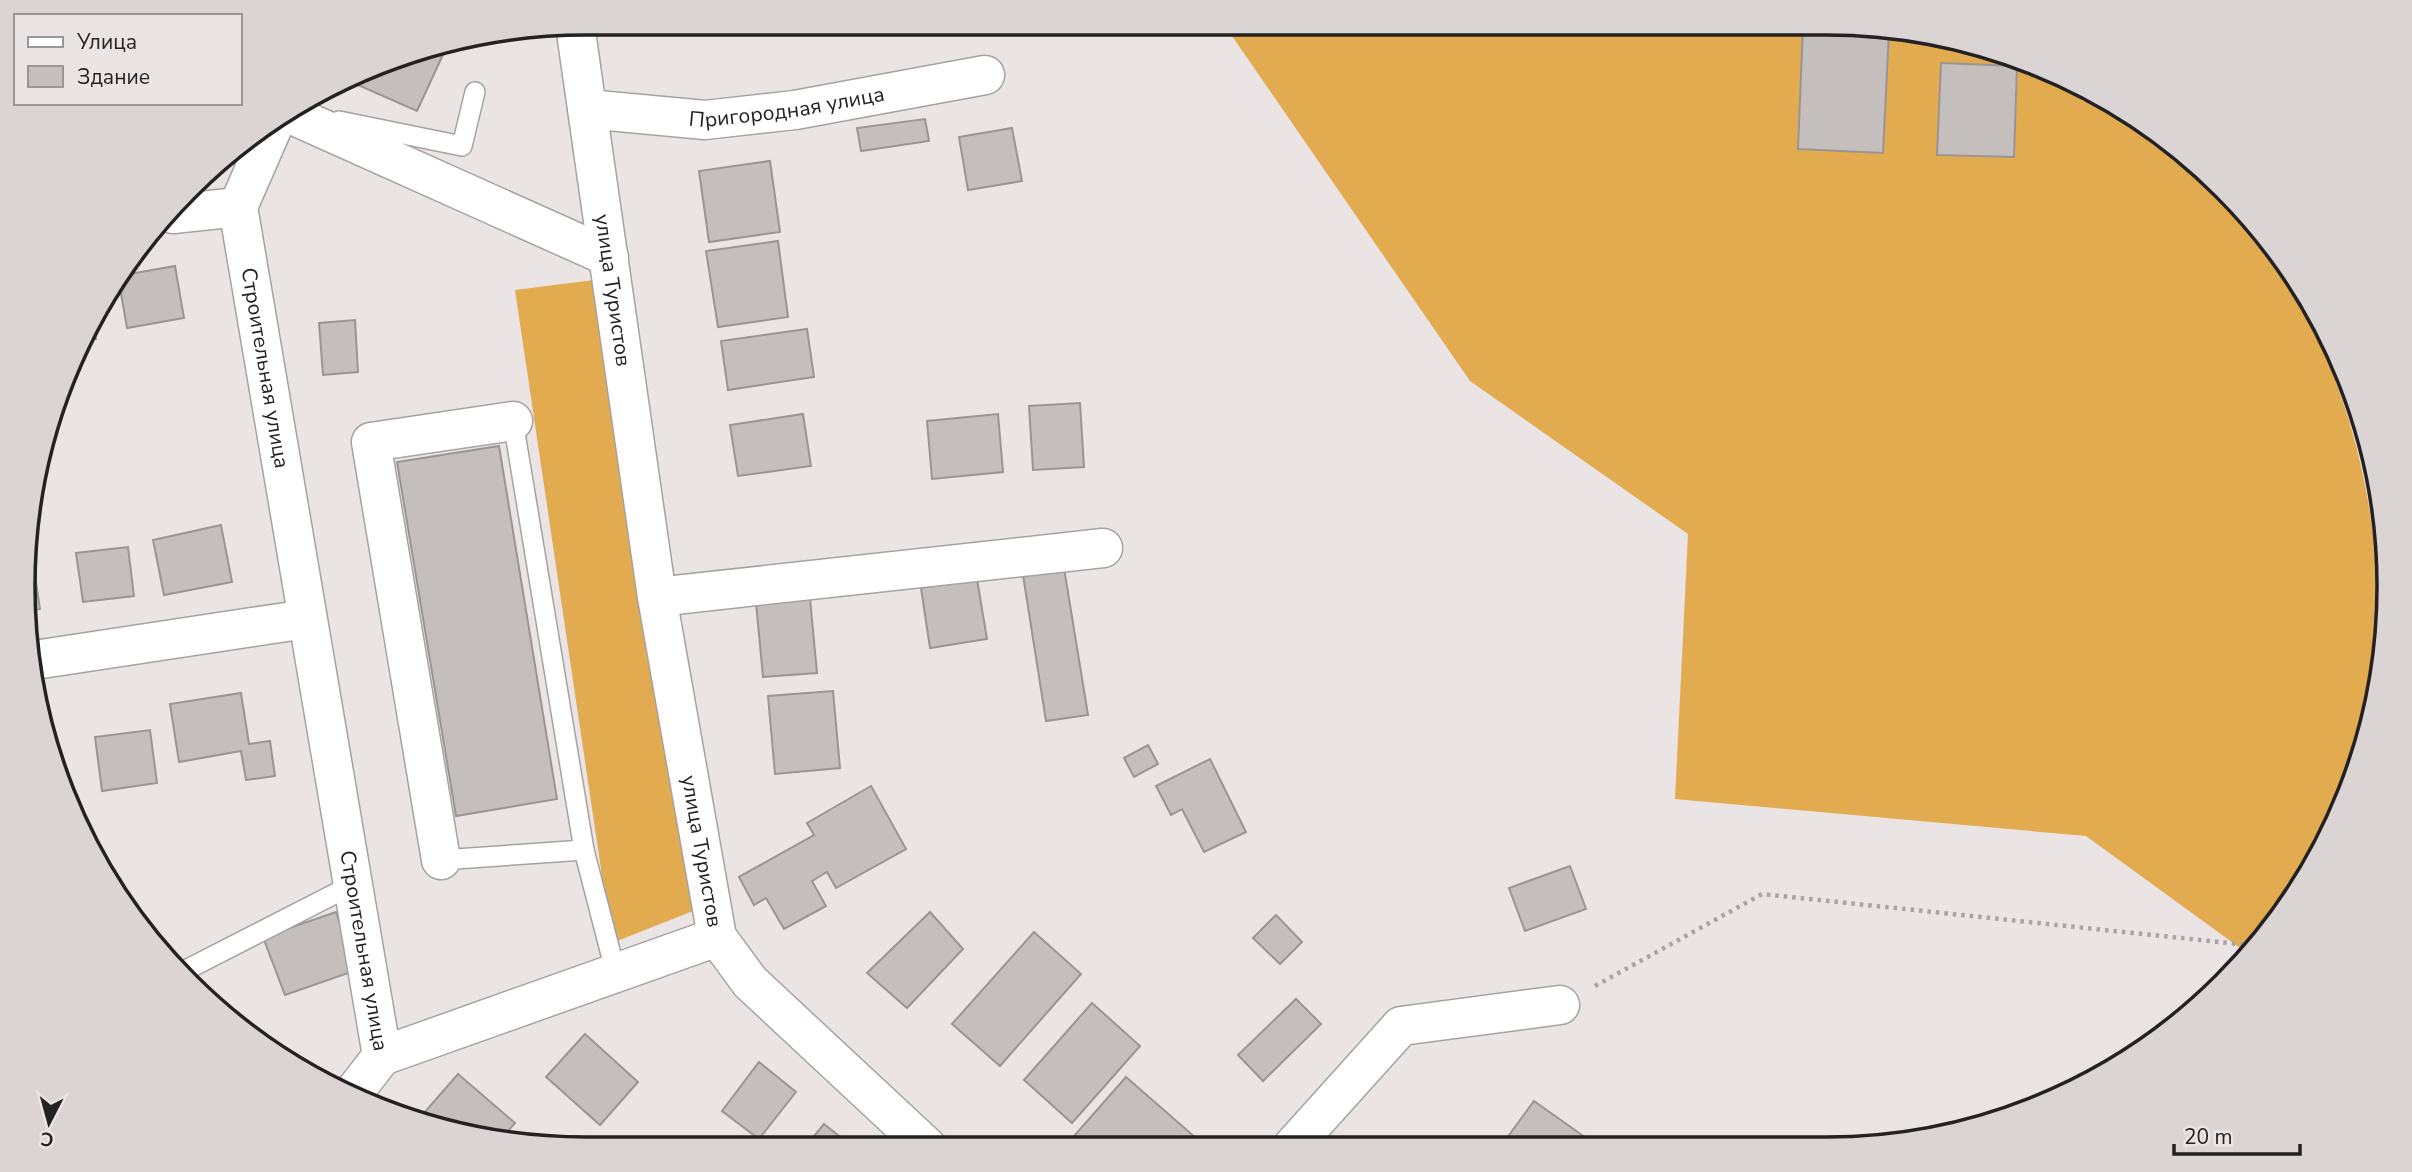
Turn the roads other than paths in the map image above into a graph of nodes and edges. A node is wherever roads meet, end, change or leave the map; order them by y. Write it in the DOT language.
graph roads {
  1 [pos="577,35"];
  2 [pos="985,75"];
  3 [pos="475,92"];
  4 [pos="587,109"];
  5 [pos="301,115"];
  6 [pos="299,116"];
  7 [pos="269,136"];
  8 [pos="238,207"];
  9 [pos="181,213"];
  10 [pos="609,257"];
  11 [pos="513,421"];
  12 [pos="1103,548"];
  13 [pos="657,597"];
  14 [pos="307,624"];
  15 [pos="40,660"];
  16 [pos="584,850"];
  17 [pos="441,860"];
  18 [pos="352,885"];
  19 [pos="717,937"];
  20 [pos="189,968"];
  21 [pos="616,974"];
  22 [pos="1560,1005"];
  23 [pos="382,1056"];
  24 [pos="358,1087"];
  25 [pos="916,1137"];
  26 [pos="1301,1137"];
  1 -- 4 [label="street, улица Туристов"];
  2 -- 4 [label="street, Пригородная улица"];
  3 -- 5 [label="lane"];
  4 -- 10 [label="street, улица Туристов"];
  6 -- 10 [label="street"];
  7 -- 8 [label="street"];
  8 -- 9 [label="street"];
  8 -- 14 [label="street, Строительная улица"];
  10 -- 13 [label="street, улица Туристов"];
  11 -- 16 [label="lane"];
  11 -- 17 [label="street"];
  12 -- 13 [label="street"];
  13 -- 19 [label="street, улица Туристов"];
  14 -- 15 [label="street"];
  14 -- 18 [label="street, Строительная улица"];
  16 -- 17 [label="lane"];
  16 -- 21 [label="lane"];
  18 -- 20 [label="lane"];
  18 -- 23 [label="street, Строительная улица"];
  19 -- 21 [label="street, Строительная улица"];
  19 -- 25 [label="street, улица Туристов"];
  21 -- 23 [label="street, Строительная улица"];
  22 -- 26 [label="street"];
  23 -- 24 [label="street"];
}
